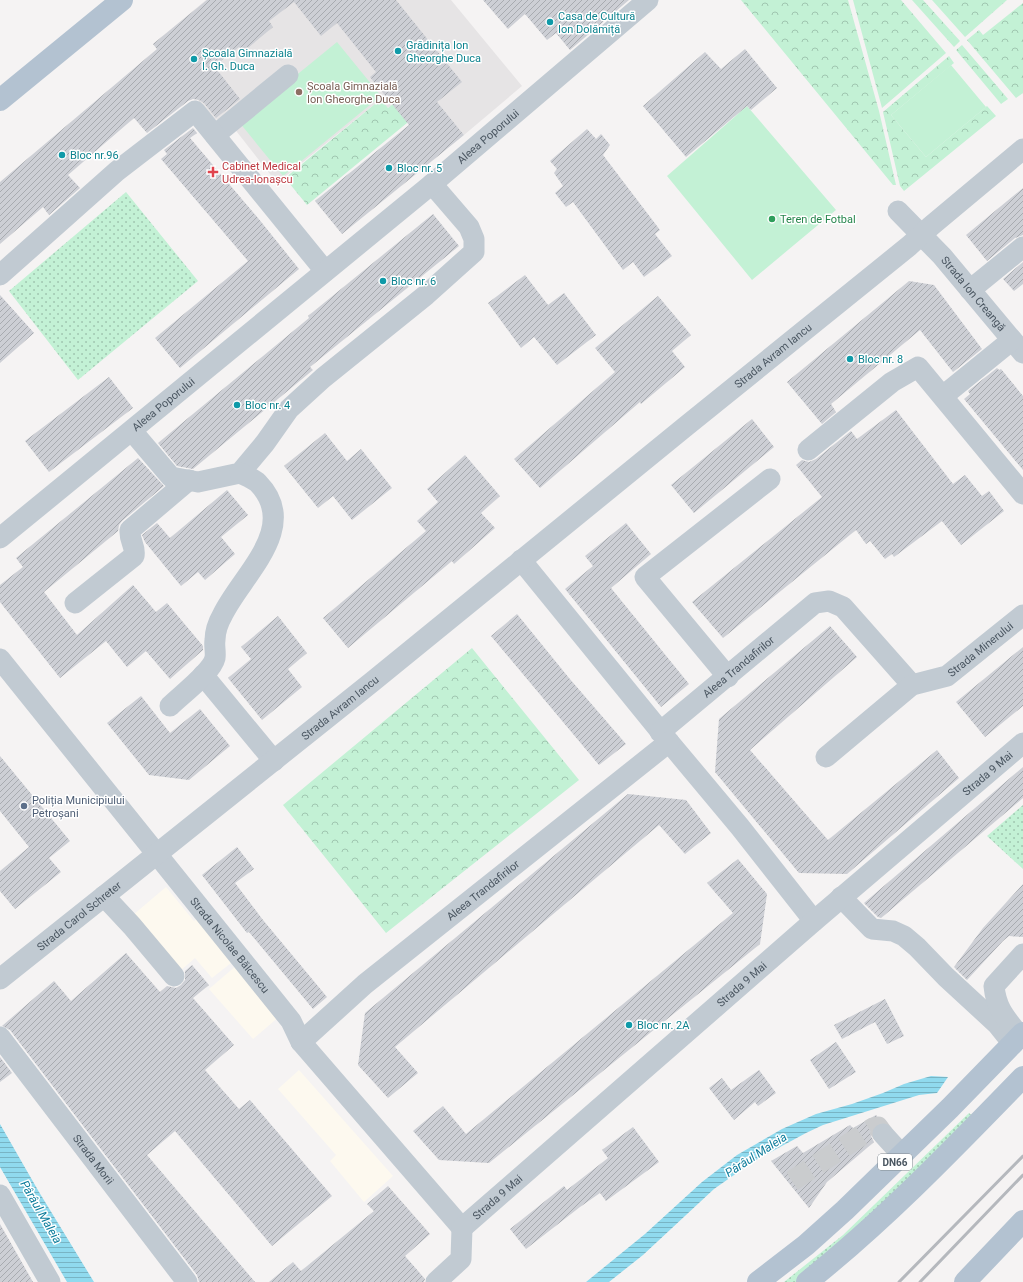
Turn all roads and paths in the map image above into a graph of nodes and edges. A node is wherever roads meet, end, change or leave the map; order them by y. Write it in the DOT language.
graph roads {
  1 [pos="122,0"];
  2 [pos="648,0"];
  3 [pos="288,75"];
  4 [pos="0,100"];
  5 [pos="215,135"];
  6 [pos="1023,149"];
  7 [pos="432,184"];
  8 [pos="898,211"];
  9 [pos="922,235"];
  10 [pos="1023,247"];
  11 [pos="326,271"];
  12 [pos="0,275"];
  13 [pos="970,290"];
  14 [pos="1017,346"];
  15 [pos="943,396"];
  16 [pos="132,431"];
  17 [pos="808,450"];
  18 [pos="240,473"];
  19 [pos="770,479"];
  20 [pos="189,480"];
  21 [pos="1023,494"];
  22 [pos="1,535"];
  23 [pos="521,560"];
  24 [pos="75,603"];
  25 [pos="1023,615"];
  26 [pos="0,659"];
  27 [pos="203,675"];
  28 [pos="728,676"];
  29 [pos="912,685"];
  30 [pos="170,706"];
  31 [pos="664,737"];
  32 [pos="1023,743"];
  33 [pos="826,757"];
  34 [pos="274,761"];
  35 [pos="157,853"];
  36 [pos="104,896"];
  37 [pos="841,897"];
  38 [pos="814,921"];
  39 [pos="1023,954"];
  40 [pos="174,976"];
  41 [pos="0,979"];
  42 [pos="0,1037"];
  43 [pos="1020,1038"];
  44 [pos="301,1042"];
  45 [pos="1023,1077"];
  46 [pos="883,1134"];
  47 [pos="902,1155"];
  48 [pos="0,1195"];
  49 [pos="1023,1221"];
  50 [pos="462,1228"];
  51 [pos="50,1282"];
  52 [pos="187,1282"];
  53 [pos="436,1282"];
  54 [pos="758,1282"];
  55 [pos="807,1282"];
  56 [pos="965,1282"];
  1 -- 4 [label="main road"];
  2 -- 7 [label="street, Aleea Poporului"];
  3 -- 5 [label="street"];
  5 -- 11 [label="street"];
  5 -- 12 [label="street"];
  6 -- 9 [label="street, Strada Avram Iancu"];
  7 -- 11 [label="street, Aleea Poporului"];
  7 -- 18 [label="street"];
  8 -- 9 [label="street, Strada Ion Creangă"];
  9 -- 13 [label="street, Strada Ion Creangă"];
  9 -- 23 [label="street, Strada Avram Iancu"];
  10 -- 13 [label="street"];
  11 -- 16 [label="street, Aleea Poporului"];
  13 -- 14 [label="street, Strada Ion Creangă"];
  14 -- 15 [label="street"];
  15 -- 17 [label="street"];
  15 -- 21 [label="street"];
  16 -- 20 [label="street"];
  16 -- 22 [label="street, Aleea Poporului"];
  18 -- 20 [label="street"];
  18 -- 27 [label="street"];
  19 -- 28 [label="street"];
  20 -- 24 [label="street"];
  23 -- 31 [label="street"];
  23 -- 34 [label="street, Strada Avram Iancu"];
  25 -- 29 [label="street, Strada Minerului"];
  26 -- 35 [label="street, Strada Nicolae Bălcescu"];
  27 -- 30 [label="street"];
  27 -- 34 [label="street"];
  28 -- 29 [label="street, Aleea Trandafirilor"];
  28 -- 31 [label="street, Aleea Trandafirilor"];
  29 -- 33 [label="street"];
  31 -- 38 [label="street"];
  31 -- 44 [label="street, Aleea Trandafirilor"];
  32 -- 37 [label="street, Strada 9 Mai"];
  34 -- 35 [label="street, Strada Avram Iancu"];
  35 -- 36 [label="street, Strada Carol Schreter"];
  35 -- 44 [label="street, Strada Nicolae Bălcescu"];
  36 -- 40 [label="street"];
  36 -- 41 [label="street, Strada Carol Schreter"];
  37 -- 38 [label="street, Strada 9 Mai"];
  37 -- 43 [label="street"];
  38 -- 50 [label="street, Strada 9 Mai"];
  39 -- 43 [label="street"];
  42 -- 52 [label="street, Strada Morii"];
  43 -- 47 [label="main road, DN66"];
  44 -- 50 [label="street, Strada Nicolae Bălcescu"];
  45 -- 55 [label="main road, DN66"];
  46 -- 47 [label="street"];
  47 -- 54 [label="main road, DN66"];
  48 -- 51 [label="street"];
  49 -- 56 [label="main road"];
  50 -- 53 [label="street"];
}
